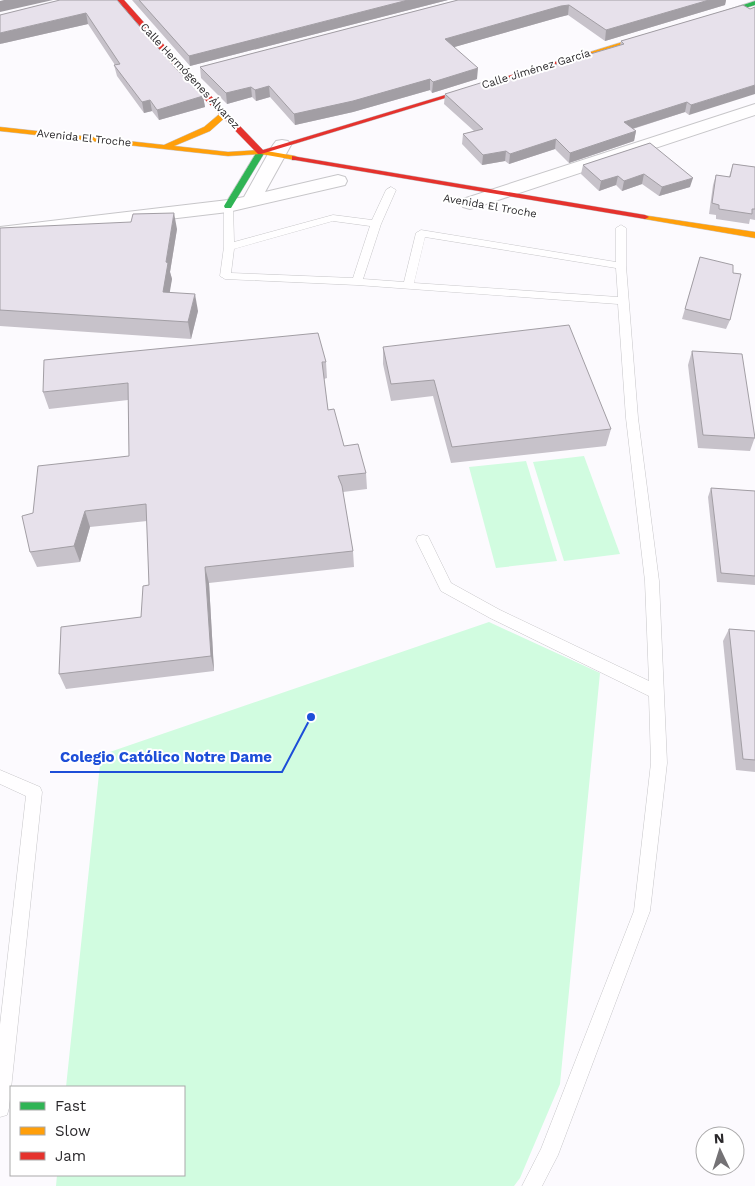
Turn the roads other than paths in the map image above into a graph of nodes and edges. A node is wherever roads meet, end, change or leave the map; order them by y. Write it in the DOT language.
graph roads {
  1 [pos="120,0"];
  2 [pos="755,3"];
  3 [pos="699,20"];
  4 [pos="670,29"];
  5 [pos="205,70"];
  6 [pos="186,75"];
  7 [pos="755,109"];
  8 [pos="225,114"];
  9 [pos="0,129"];
  10 [pos="314,136"];
  11 [pos="162,147"];
  12 [pos="228,154"];
  13 [pos="269,160"];
  14 [pos="311,160"];
  15 [pos="303,176"];
  16 [pos="343,182"];
  17 [pos="391,190"];
  18 [pos="500,200"];
  19 [pos="251,201"];
  20 [pos="466,202"];
  21 [pos="228,206"];
  22 [pos="376,224"];
  23 [pos="621,228"];
  24 [pos="0,233"];
  25 [pos="755,235"];
  26 [pos="229,247"];
  27 [pos="621,266"];
  28 [pos="357,282"];
  29 [pos="408,286"];
  30 [pos="624,300"];
  31 [pos="423,540"];
  32 [pos="656,692"];
  33 [pos="0,777"];
  34 [pos="0,1108"];
  35 [pos="532,1186"];
  1 -- 6 [label="street, Calle Hermógenes Álvarez"];
  2 -- 3 [label="street"];
  4 -- 10 [label="street, Calle Jiménez García"];
  5 -- 6 [label="street"];
  6 -- 8 [label="street, Calle Hermógenes Álvarez"];
  7 -- 18 [label="street"];
  8 -- 11 [label="street"];
  8 -- 13 [label="street, Calle Hermógenes Álvarez"];
  9 -- 11 [label="street, Avenida El Troche"];
  10 -- 13 [label="street, Calle Jiménez García"];
  10 -- 14 [label="street"];
  11 -- 12 [label="street, Avenida El Troche"];
  12 -- 13 [label="street, Avenida El Troche"];
  12 -- 13 [label="street, Avenida El Troche"];
  13 -- 14 [label="street, Avenida El Troche"];
  13 -- 19 [label="street"];
  13 -- 21 [label="street"];
  14 -- 18 [label="street, Avenida El Troche"];
  15 -- 16 [label="street"];
  16 -- 19 [label="street"];
  17 -- 22 [label="lane"];
  18 -- 20 [label="street"];
  18 -- 25 [label="street, Avenida El Troche"];
  19 -- 21 [label="street"];
  21 -- 24 [label="street"];
  21 -- 26 [label="lane"];
  22 -- 26 [label="lane"];
  22 -- 28 [label="lane"];
  23 -- 27 [label="lane"];
  26 -- 28 [label="lane"];
  27 -- 29 [label="lane"];
  27 -- 30 [label="lane"];
  28 -- 29 [label="lane"];
  29 -- 30 [label="lane"];
  30 -- 32 [label="lane"];
  31 -- 32 [label="lane"];
  32 -- 35 [label="lane"];
  33 -- 34 [label="lane"];
}
